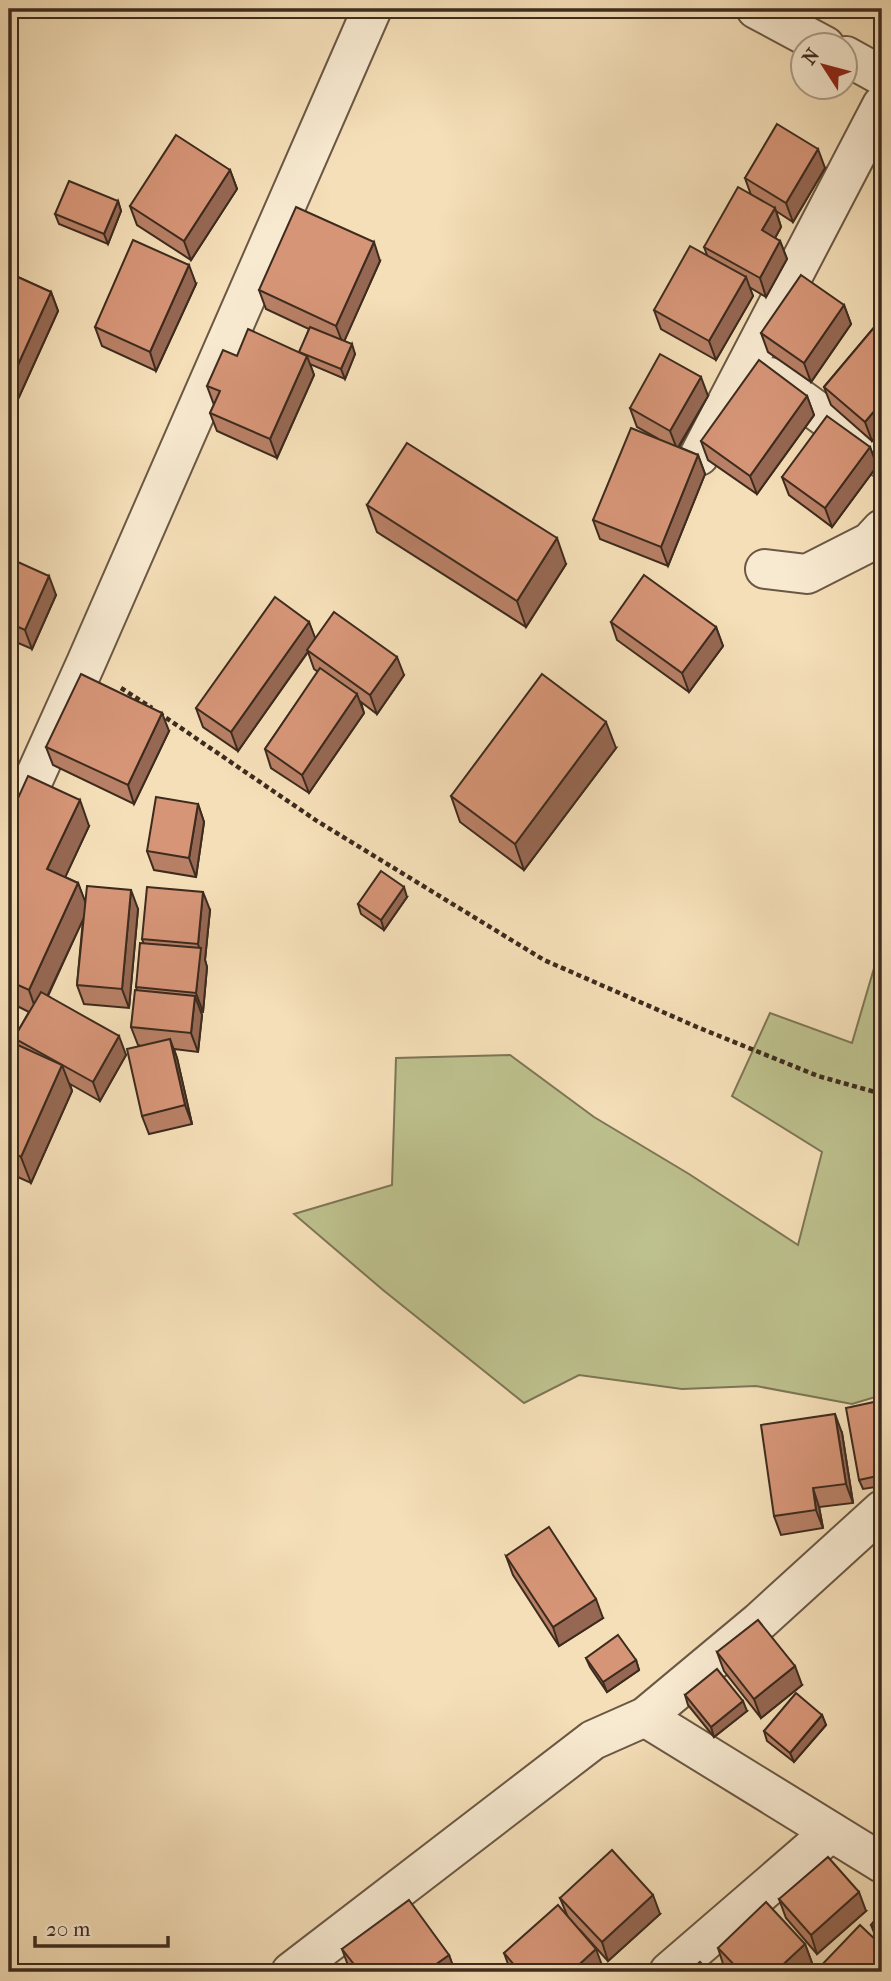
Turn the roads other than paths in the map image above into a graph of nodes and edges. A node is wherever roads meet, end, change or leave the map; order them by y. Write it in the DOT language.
graph roads {
  1 [pos="372,9"];
  2 [pos="756,9"];
  3 [pos="799,32"];
  4 [pos="860,64"];
  5 [pos="882,76"];
  6 [pos="882,105"];
  7 [pos="748,362"];
  8 [pos="699,456"];
  9 [pos="882,458"];
  10 [pos="882,529"];
  11 [pos="765,569"];
  12 [pos="20,790"];
  13 [pos="9,834"];
  14 [pos="882,1510"];
  15 [pos="645,1717"];
  16 [pos="831,1832"];
  17 [pos="882,1863"];
  18 [pos="291,1972"];
  19 [pos="669,1972"];
  1 -- 12 [label="street"];
  2 -- 3 [label="street"];
  4 -- 5 [label="street"];
  6 -- 7 [label="street"];
  7 -- 8 [label="street"];
  7 -- 9 [label="street"];
  10 -- 11 [label="street"];
  12 -- 13 [label="street"];
  14 -- 15 [label="street"];
  15 -- 16 [label="street"];
  15 -- 18 [label="street"];
  16 -- 17 [label="street"];
  16 -- 19 [label="street"];
}
